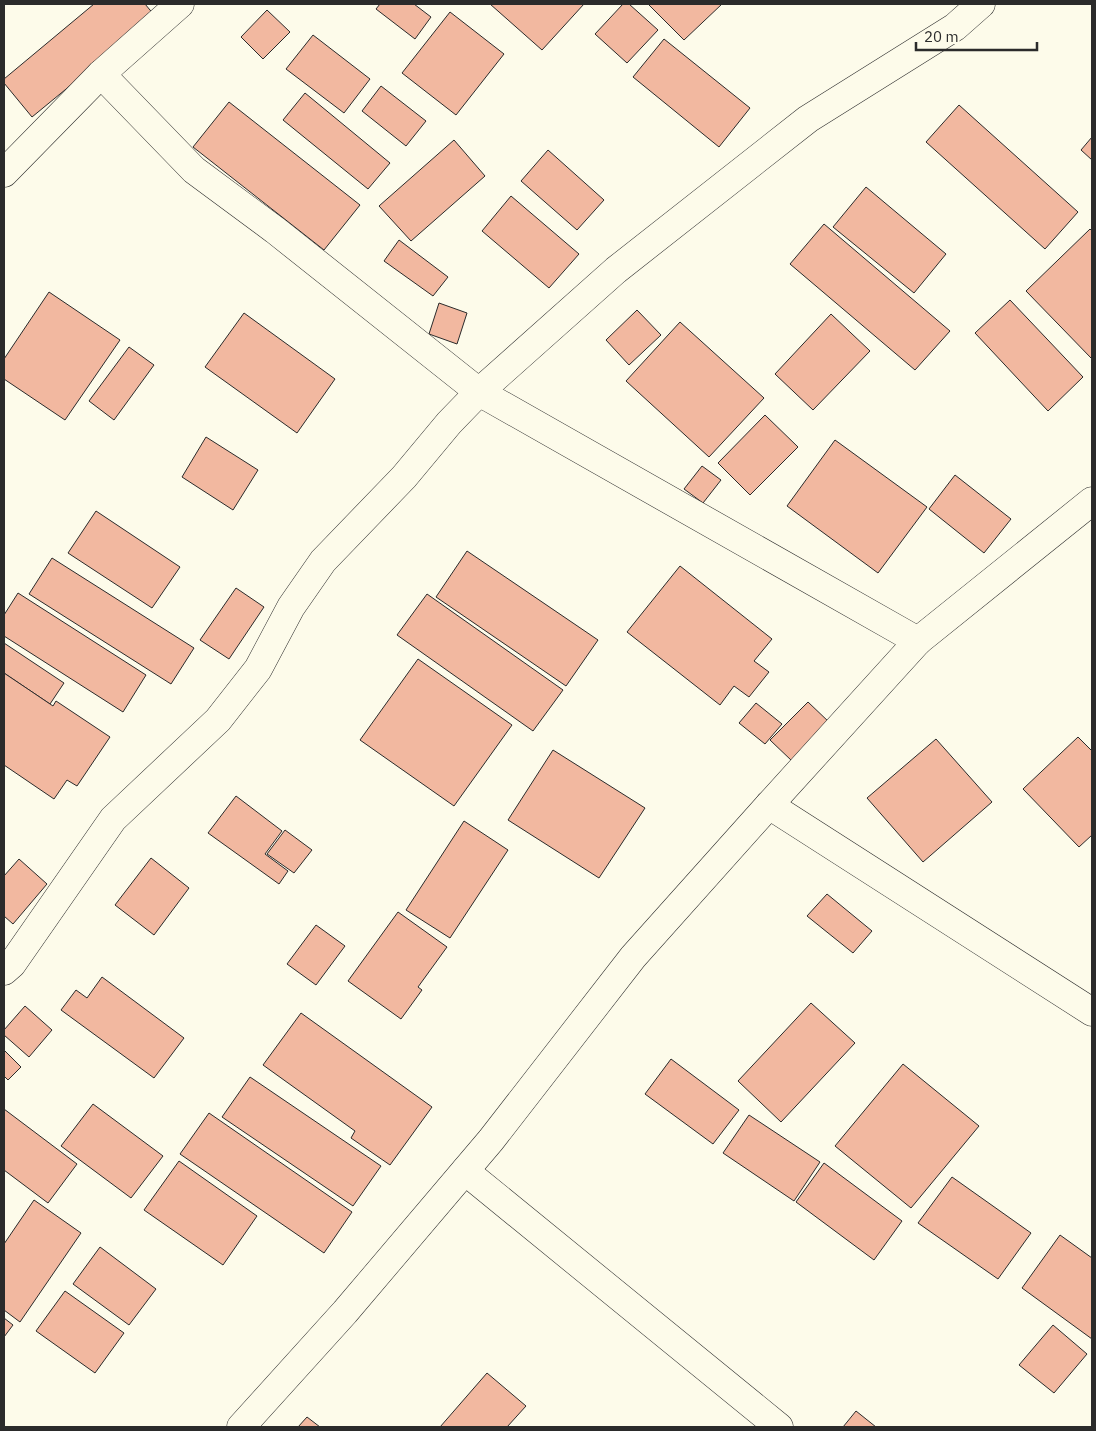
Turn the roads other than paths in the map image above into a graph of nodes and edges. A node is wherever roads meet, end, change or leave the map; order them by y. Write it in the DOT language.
graph roads {
  1 [pos="180,4"];
  2 [pos="981,4"];
  3 [pos="100,74"];
  4 [pos="4,173"];
  5 [pos="478,392"];
  6 [pos="1092,502"];
  7 [pos="918,642"];
  8 [pos="769,804"];
  9 [pos="4,971"];
  10 [pos="1092,1012"];
  11 [pos="464,1171"];
  12 [pos="241,1427"];
  13 [pos="779,1427"];
  1 -- 3 [label="street"];
  2 -- 5 [label="street"];
  3 -- 4 [label="street"];
  3 -- 5 [label="street"];
  5 -- 7 [label="street"];
  5 -- 9 [label="street"];
  6 -- 7 [label="street"];
  7 -- 8 [label="street"];
  8 -- 10 [label="street"];
  8 -- 11 [label="street"];
  11 -- 12 [label="street"];
  11 -- 13 [label="street"];
}
